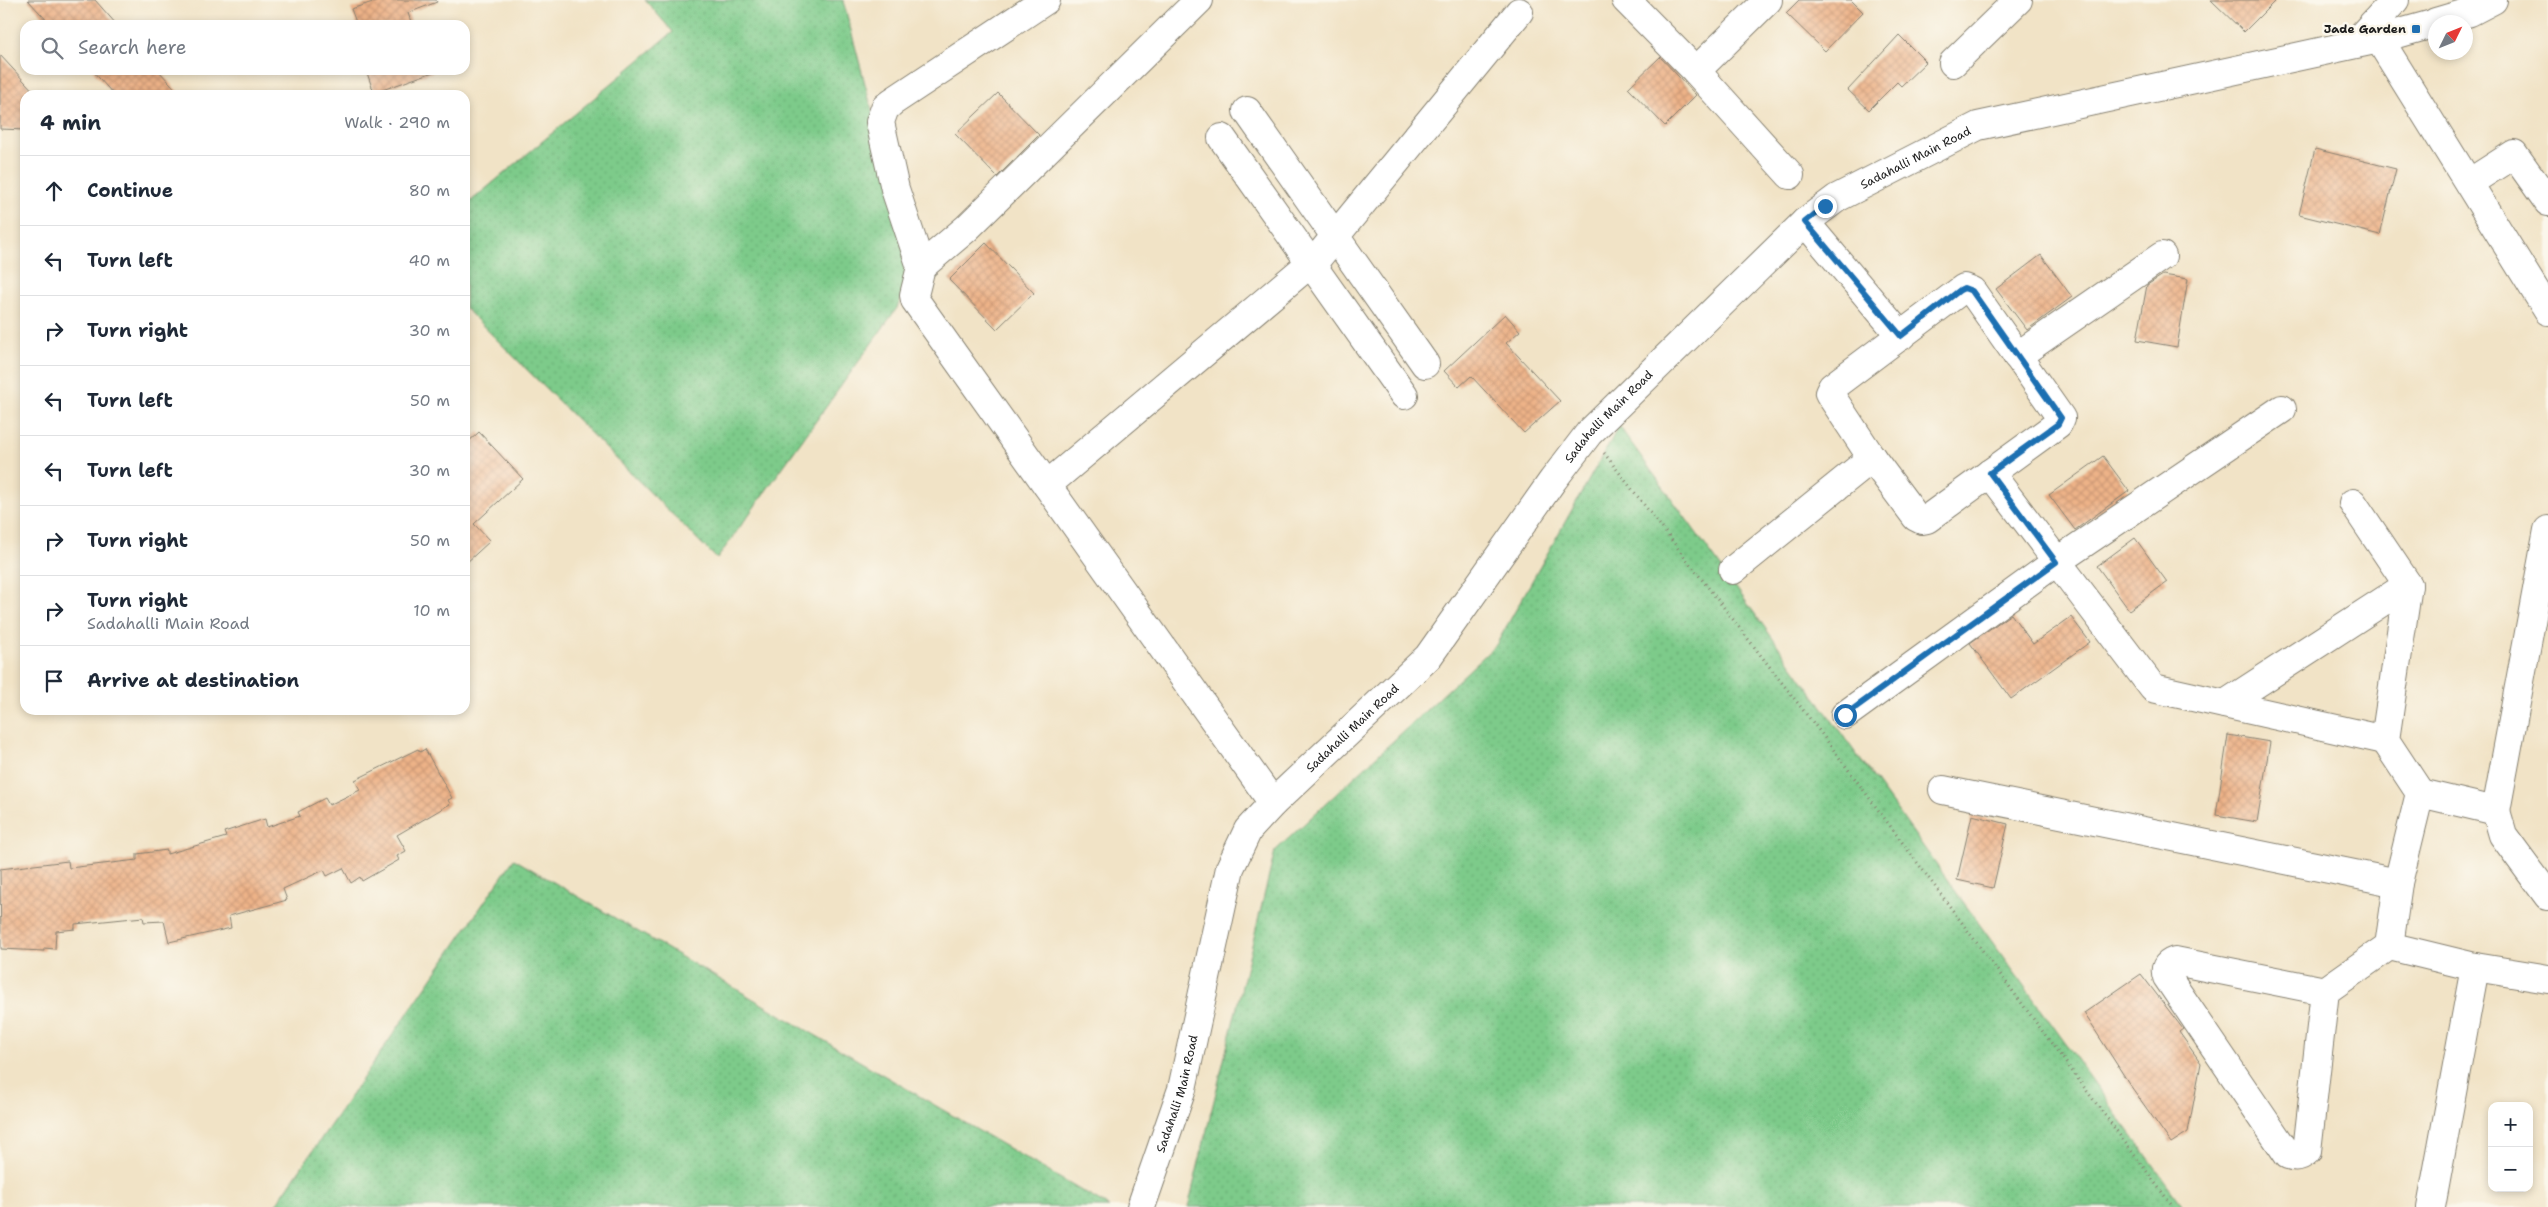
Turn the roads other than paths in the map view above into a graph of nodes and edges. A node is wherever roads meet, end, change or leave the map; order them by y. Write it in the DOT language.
graph roads {
  1 [pos="1046,0"];
  2 [pos="1199,0"];
  3 [pos="1626,0"];
  4 [pos="1768,0"];
  5 [pos="2018,0"];
  6 [pos="2395,0"];
  7 [pos="2493,0"];
  8 [pos="1519,12"];
  9 [pos="2461,15"];
  10 [pos="2428,25"];
  11 [pos="2367,41"];
  12 [pos="1953,64"];
  13 [pos="1696,71"];
  14 [pos="1246,111"];
  15 [pos="1222,138"];
  16 [pos="1790,175"];
  17 [pos="2469,183"];
  18 [pos="2548,202"];
  19 [pos="1805,222"];
  20 [pos="1335,237"];
  21 [pos="2162,256"];
  22 [pos="1311,263"];
  23 [pos="921,267"];
  24 [pos="2548,311"];
  25 [pos="1901,336"];
  26 [pos="2017,356"];
  27 [pos="1425,364"];
  28 [pos="1404,395"];
  29 [pos="2282,409"];
  30 [pos="1872,458"];
  31 [pos="1990,473"];
  32 [pos="1047,485"];
  33 [pos="2353,503"];
  34 [pos="2548,530"];
  35 [pos="2056,562"];
  36 [pos="1733,570"];
  37 [pos="2408,585"];
  38 [pos="2225,704"];
  39 [pos="1845,715"];
  40 [pos="2385,740"];
  41 [pos="1943,790"];
  42 [pos="2420,793"];
  43 [pos="1273,803"];
  44 [pos="2496,811"];
  45 [pos="2398,882"];
  46 [pos="2548,896"];
  47 [pos="2389,946"];
  48 [pos="2475,967"];
  49 [pos="2548,979"];
  50 [pos="2325,991"];
  51 [pos="1141,1207"];
  52 [pos="2431,1207"];
  1 -- 23 [label="street"];
  2 -- 23 [label="street"];
  3 -- 13 [label="street"];
  4 -- 13 [label="street"];
  5 -- 12 [label="street"];
  6 -- 11 [label="street"];
  7 -- 9 [label="street, Sadahalli Main Road"];
  8 -- 20 [label="street"];
  10 -- 11 [label="street, Sadahalli Main Road"];
  11 -- 17 [label="street"];
  11 -- 19 [label="street, Sadahalli Main Road"];
  13 -- 16 [label="street"];
  14 -- 20 [label="street"];
  15 -- 22 [label="street"];
  17 -- 18 [label="street"];
  17 -- 24 [label="street"];
  19 -- 25 [label="street"];
  19 -- 43 [label="street, Sadahalli Main Road"];
  20 -- 22 [label="street"];
  20 -- 27 [label="street"];
  21 -- 26 [label="street"];
  22 -- 28 [label="street"];
  22 -- 32 [label="street"];
  23 -- 32 [label="street"];
  25 -- 26 [label="street"];
  25 -- 30 [label="street"];
  26 -- 31 [label="street"];
  29 -- 35 [label="street"];
  30 -- 31 [label="street"];
  30 -- 36 [label="street"];
  31 -- 35 [label="street"];
  32 -- 43 [label="street"];
  33 -- 37 [label="street"];
  34 -- 44 [label="street"];
  35 -- 38 [label="street"];
  35 -- 39 [label="street"];
  37 -- 38 [label="street"];
  37 -- 40 [label="street"];
  38 -- 40 [label="street"];
  40 -- 42 [label="street"];
  41 -- 45 [label="street"];
  42 -- 44 [label="street"];
  42 -- 45 [label="street"];
  43 -- 51 [label="street, Sadahalli Main Road"];
  44 -- 46 [label="street"];
  45 -- 47 [label="street"];
  47 -- 48 [label="street"];
  47 -- 50 [label="street"];
  48 -- 49 [label="street"];
  48 -- 52 [label="street"];
  50 -- 50 [label="street"];
}
